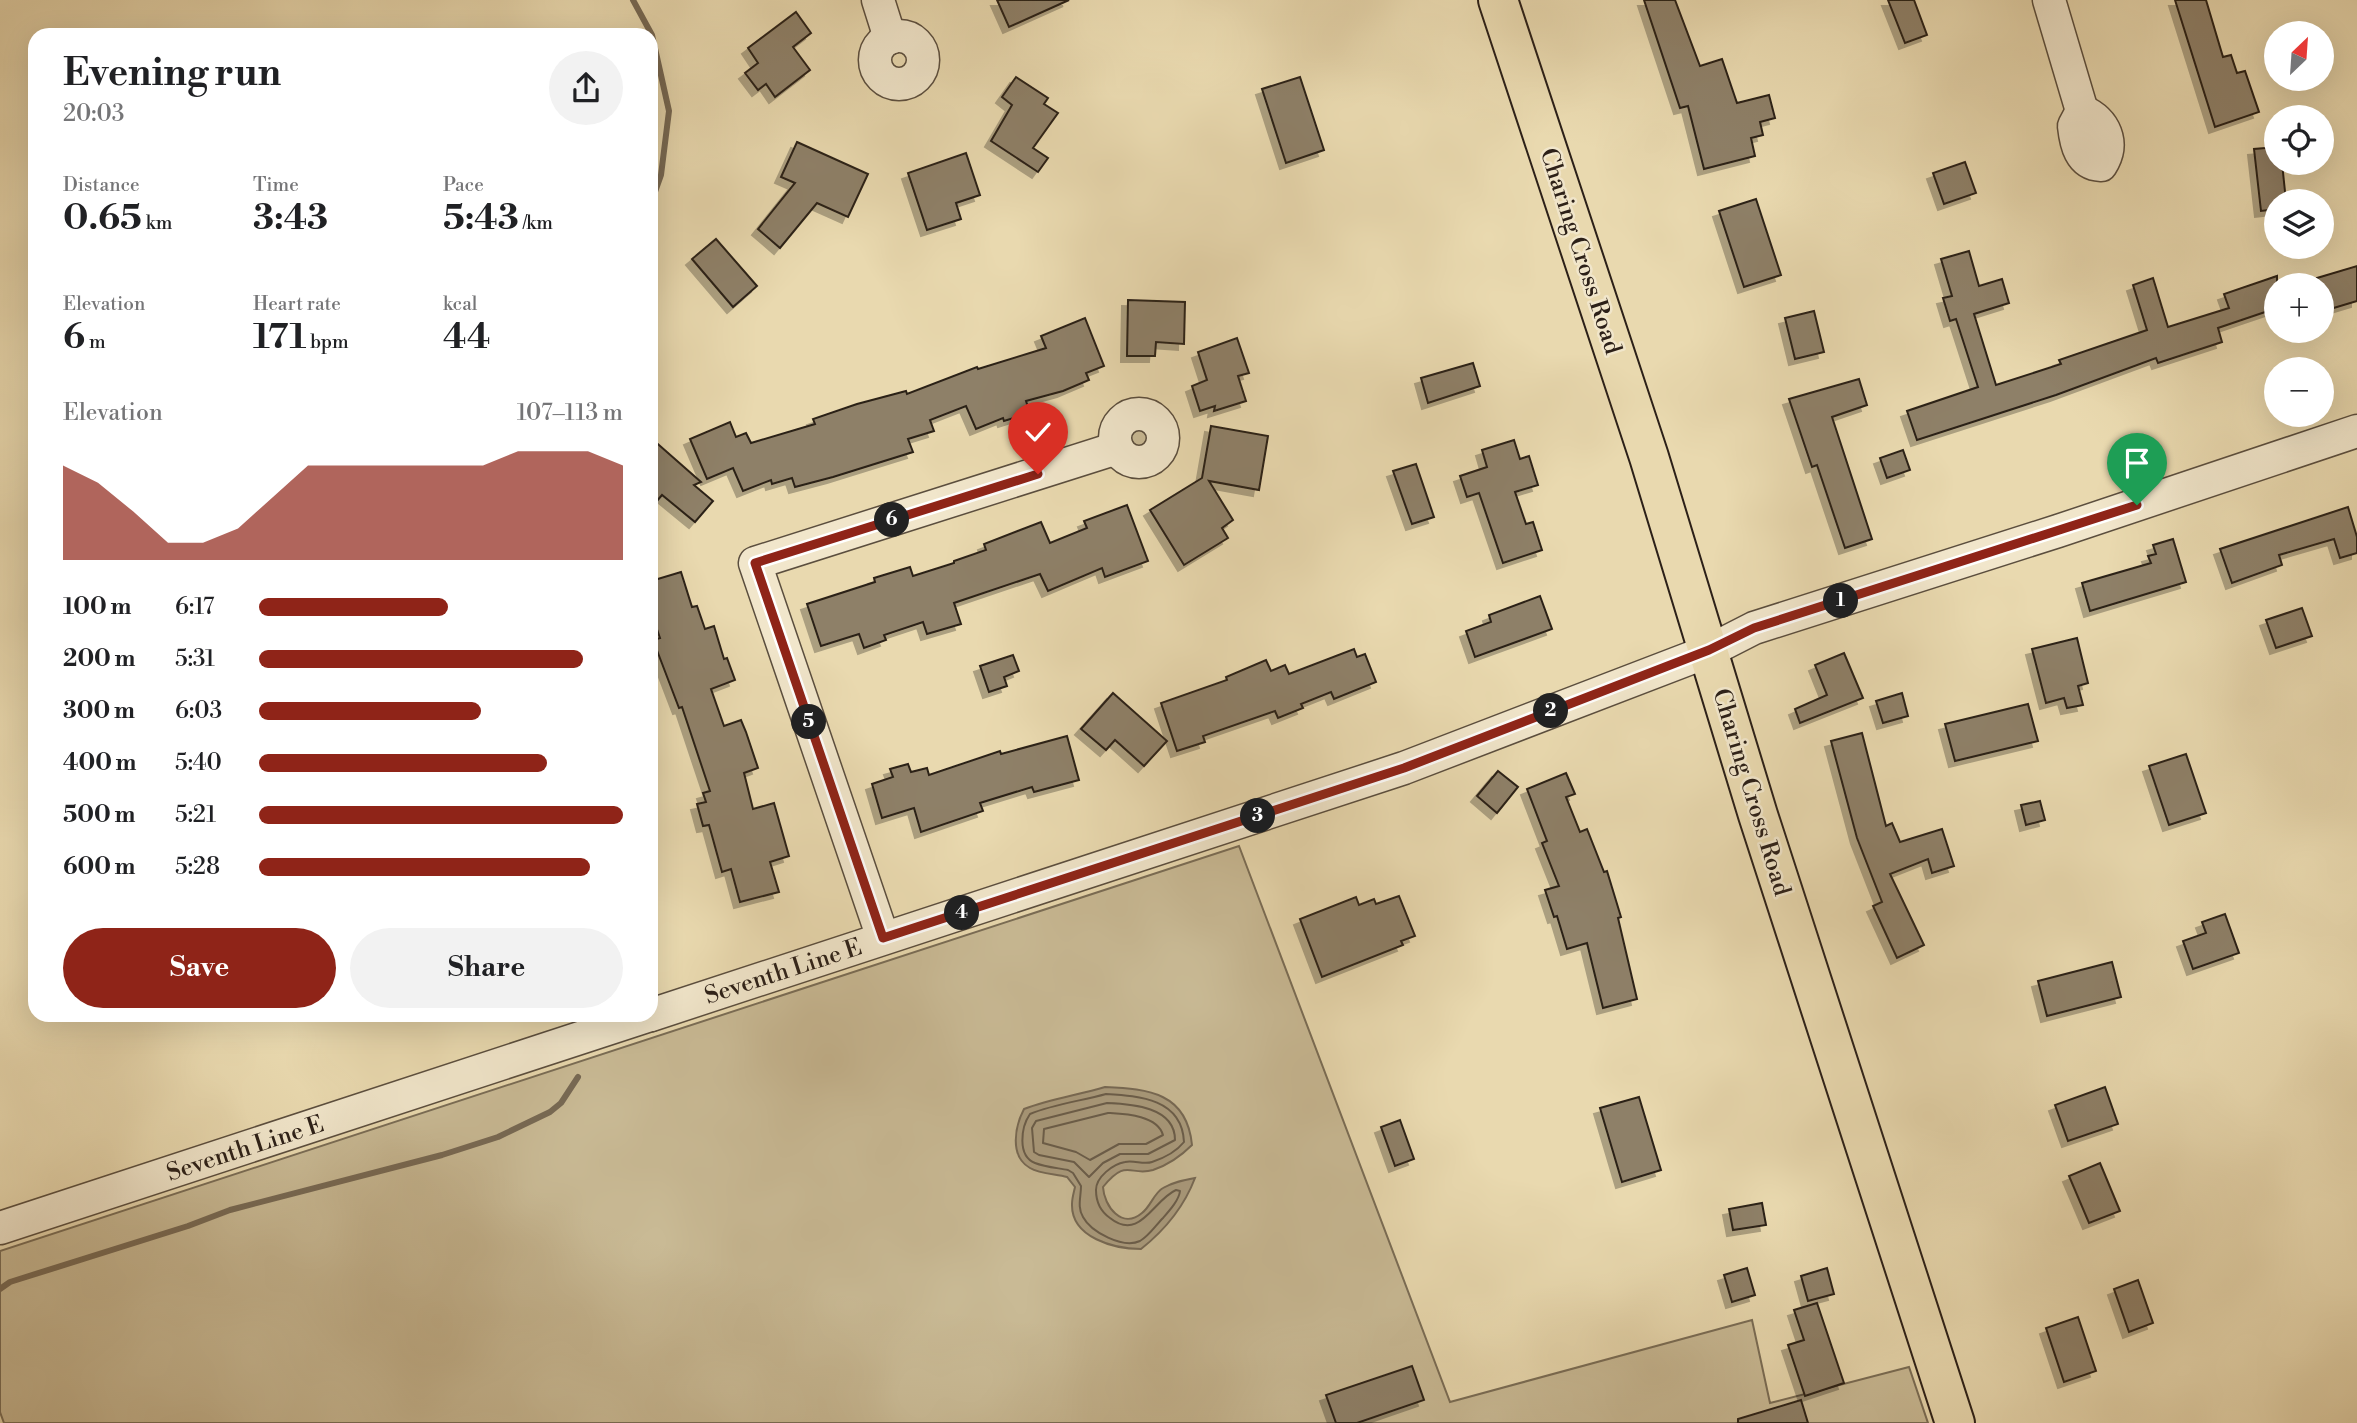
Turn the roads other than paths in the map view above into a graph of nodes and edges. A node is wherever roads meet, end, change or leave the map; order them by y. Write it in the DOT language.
graph roads {
  1 [pos="878,0"];
  2 [pos="1498,0"];
  3 [pos="2049,0"];
  4 [pos="890,38"];
  5 [pos="2082,111"];
  6 [pos="2357,431"];
  7 [pos="1117,448"];
  8 [pos="1709,650"];
  9 [pos="883,938"];
  10 [pos="658,1012"];
  11 [pos="629,1022"];
  12 [pos="0,1228"];
  13 [pos="1955,1423"];
  1 -- 4 [label="street"];
  2 -- 8 [label="main road, Charing Cross Road"];
  3 -- 5 [label="street"];
  6 -- 8 [label="street, Seventh Line E"];
  7 -- 9 [label="street"];
  8 -- 9 [label="street, Seventh Line E"];
  8 -- 13 [label="main road, Charing Cross Road"];
  9 -- 10 [label="street, Seventh Line E"];
  11 -- 12 [label="street, Seventh Line E"];
}
